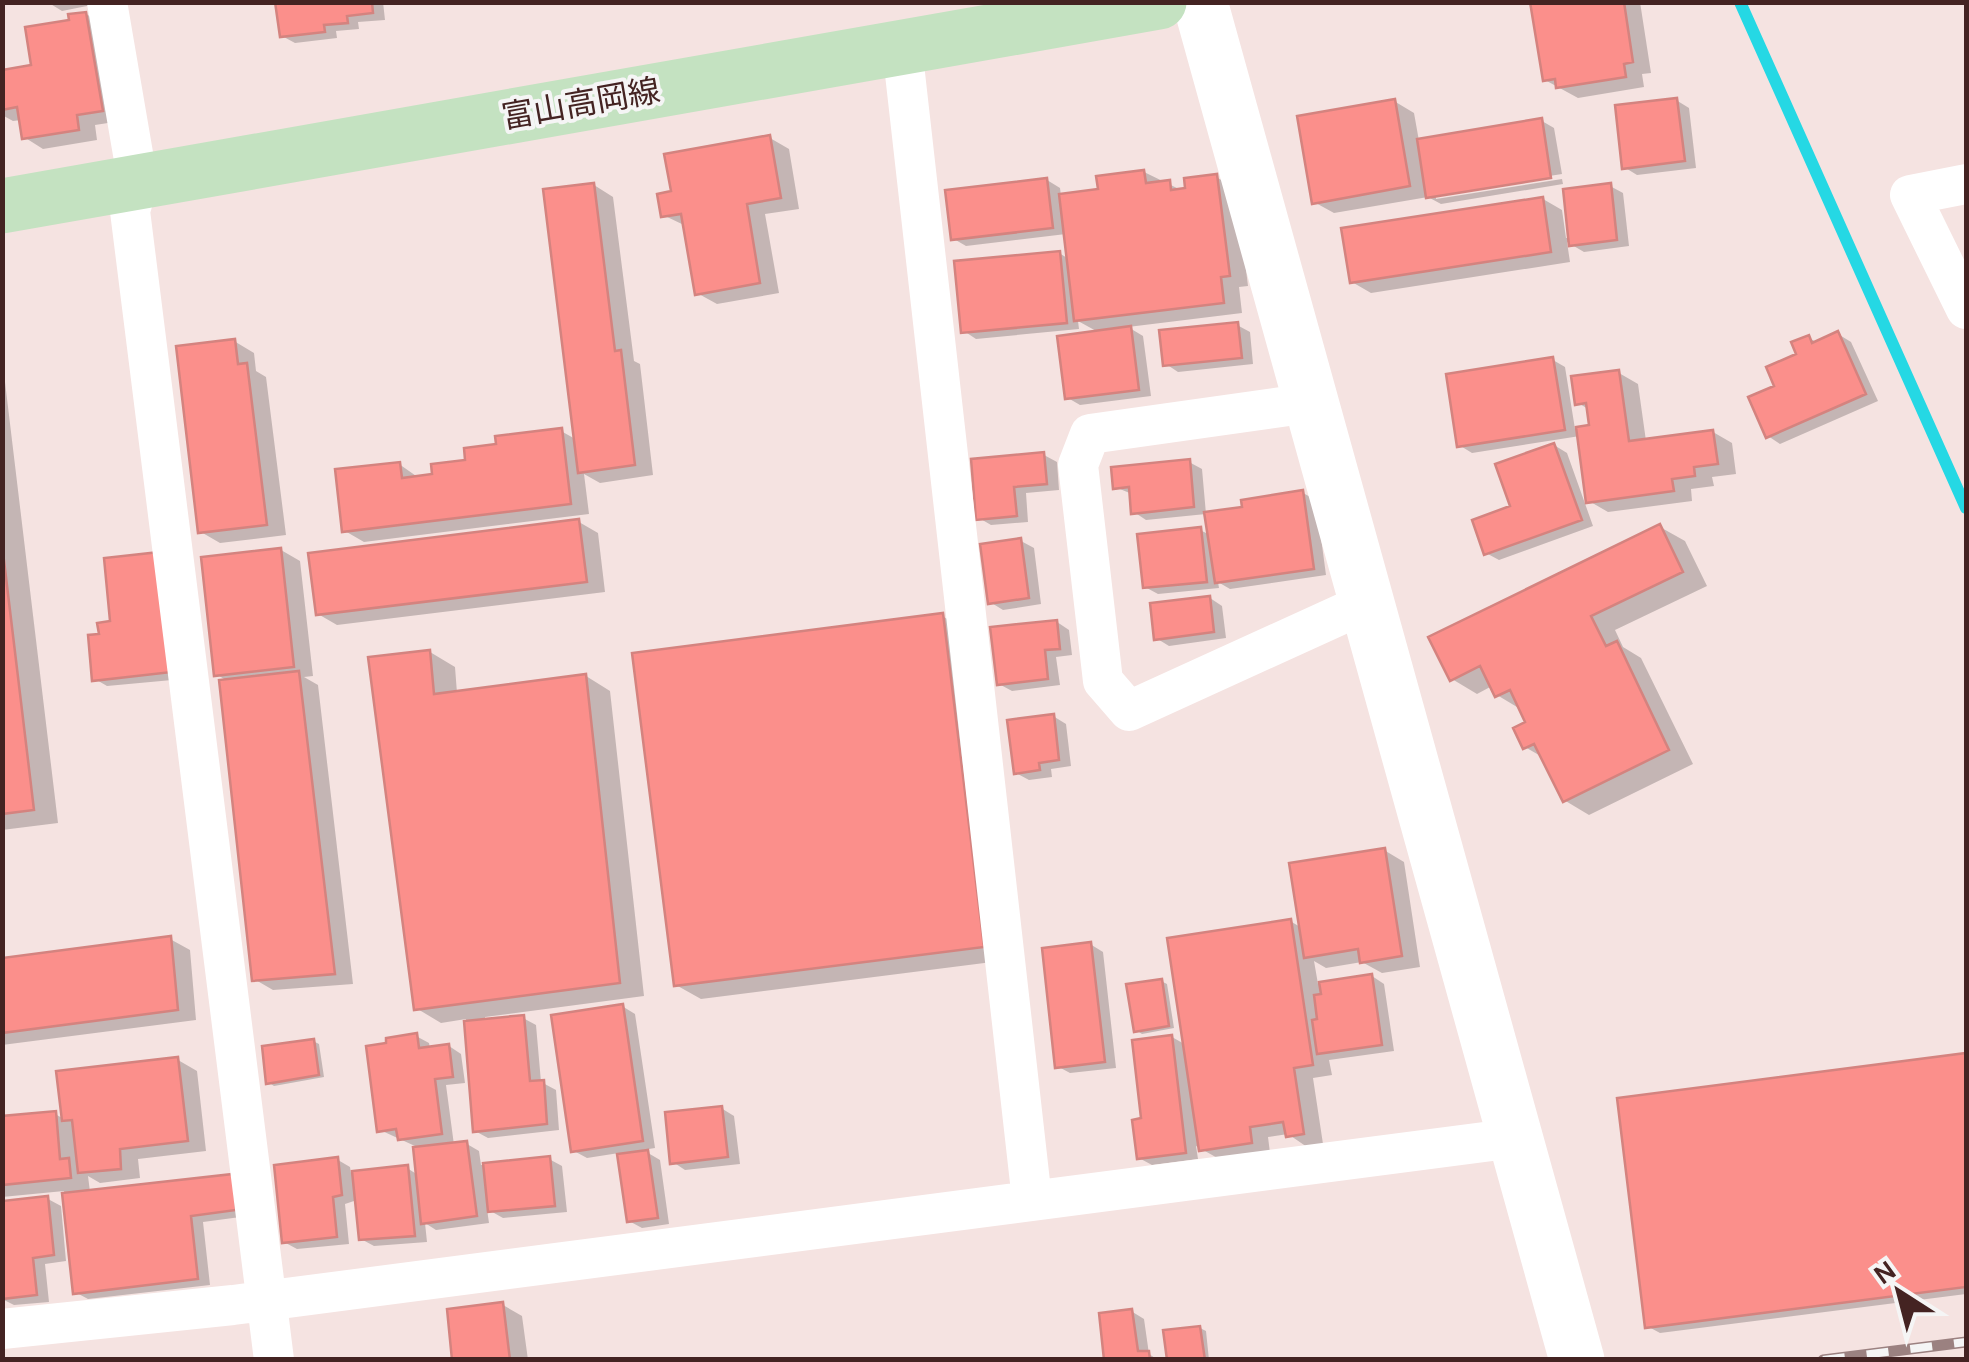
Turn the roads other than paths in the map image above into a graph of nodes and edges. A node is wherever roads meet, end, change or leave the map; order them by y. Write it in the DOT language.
graph roads {
  1 [pos="107,2"];
  2 [pos="1159,2"];
  3 [pos="1200,2"];
  4 [pos="1039,13"];
  5 [pos="902,47"];
  6 [pos="138,183"];
  7 [pos="1966,184"];
  8 [pos="2,206"];
  9 [pos="1966,309"];
  10 [pos="1310,402"];
  11 [pos="1366,603"];
  12 [pos="1515,1138"];
  13 [pos="1032,1200"];
  14 [pos="268,1300"];
  15 [pos="2,1329"];
  16 [pos="274,1360"];
  17 [pos="1576,1360"];
  1 -- 6 [label="street"];
  2 -- 4 [label="main road, 富山高岡線"];
  3 -- 10 [label="street"];
  4 -- 5 [label="main road, 富山高岡線"];
  5 -- 6 [label="main road, 富山高岡線"];
  5 -- 13 [label="street"];
  6 -- 8 [label="main road, 富山高岡線"];
  6 -- 14 [label="street"];
  7 -- 9 [label="street"];
  10 -- 11 [label="street"];
  10 -- 11 [label="street"];
  11 -- 12 [label="street"];
  12 -- 13 [label="street"];
  12 -- 17 [label="street"];
  13 -- 14 [label="street"];
  14 -- 15 [label="street"];
  14 -- 16 [label="street"];
}
